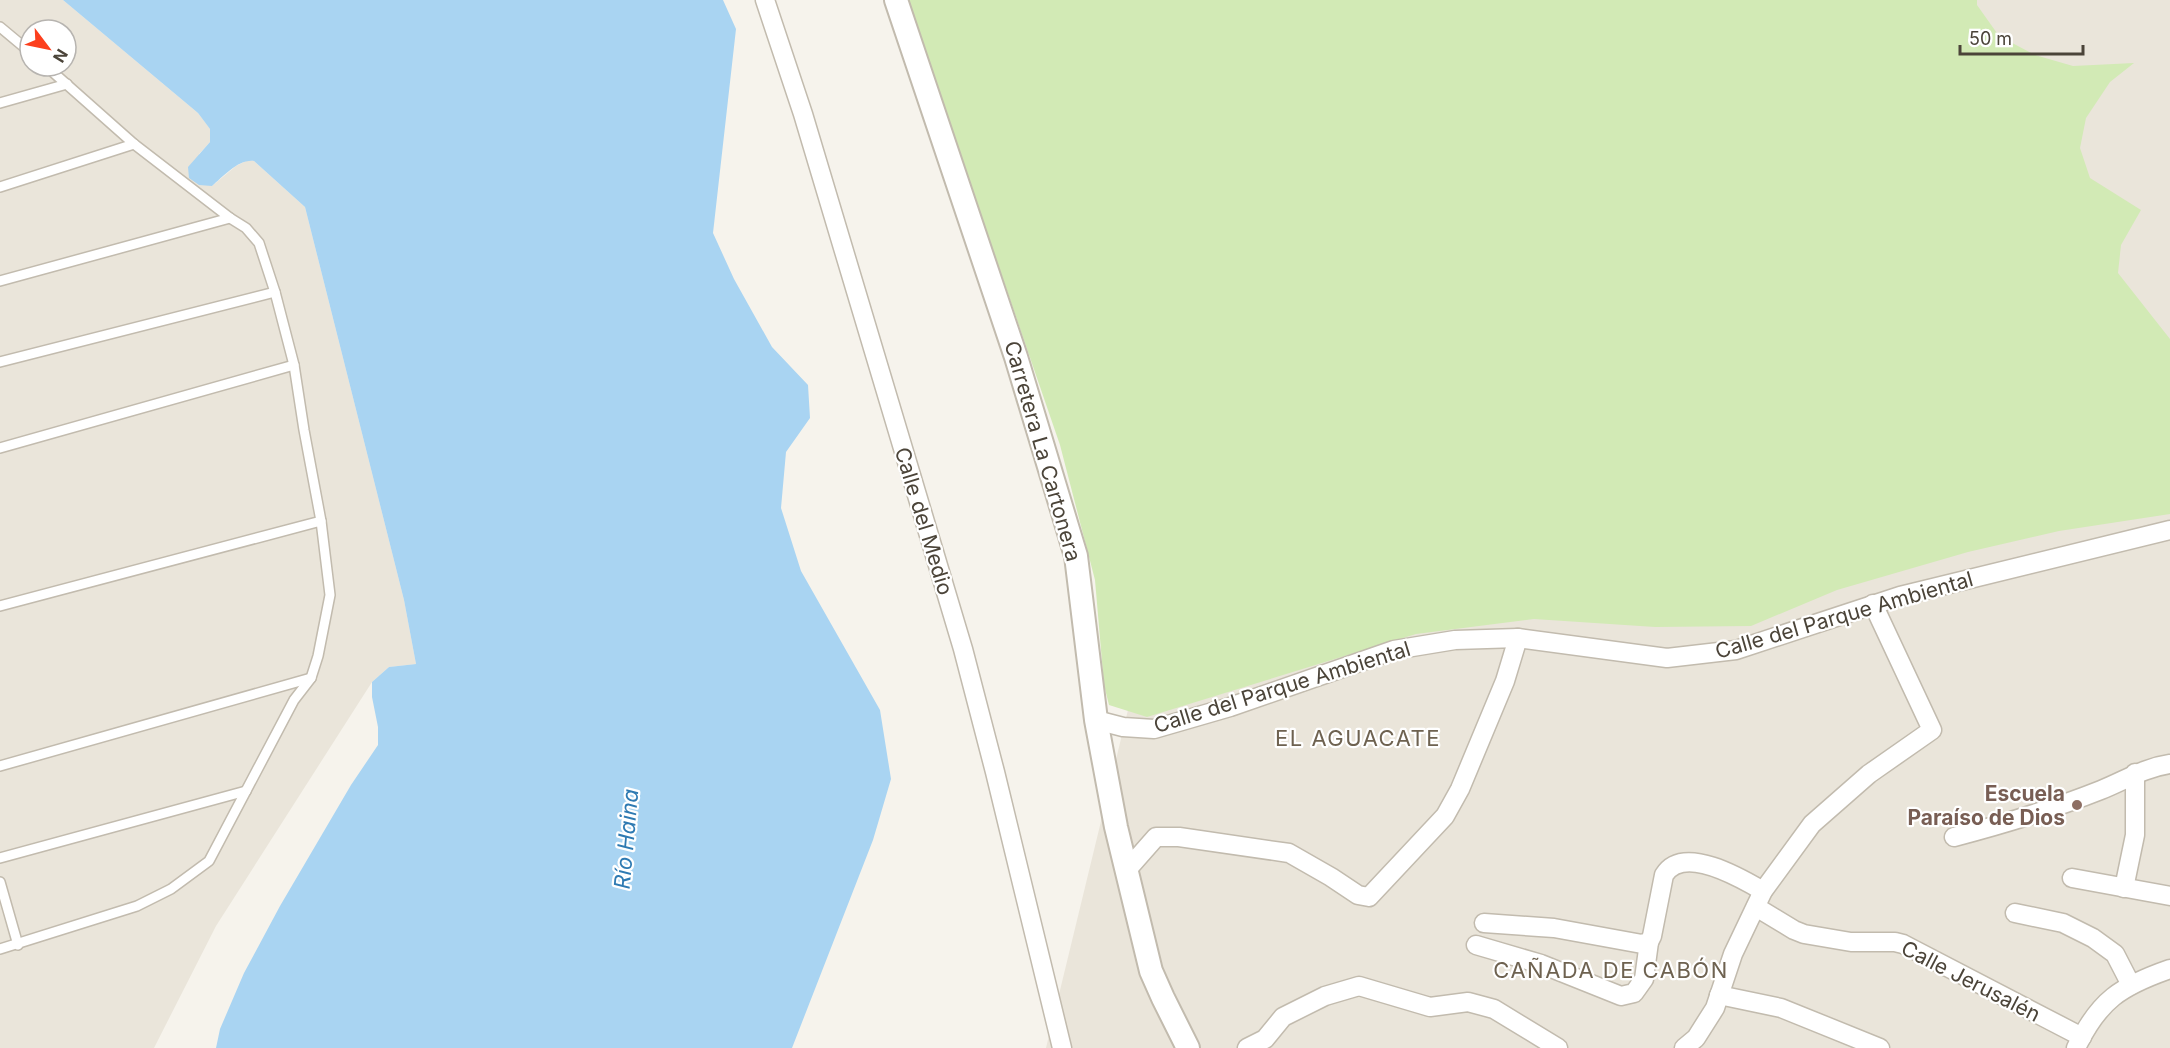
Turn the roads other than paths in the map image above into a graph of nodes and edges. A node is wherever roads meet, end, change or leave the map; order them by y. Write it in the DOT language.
graph roads {
  1 [pos="765,0"];
  2 [pos="896,0"];
  3 [pos="0,27"];
  4 [pos="18,42"];
  5 [pos="60,78"];
  6 [pos="67,84"];
  7 [pos="0,104"];
  8 [pos="134,144"];
  9 [pos="0,187"];
  10 [pos="230,218"];
  11 [pos="0,281"];
  12 [pos="275,292"];
  13 [pos="0,362"];
  14 [pos="294,365"];
  15 [pos="0,448"];
  16 [pos="321,521"];
  17 [pos="2170,530"];
  18 [pos="1873,604"];
  19 [pos="0,606"];
  20 [pos="1518,638"];
  21 [pos="311,678"];
  22 [pos="1096,720"];
  23 [pos="2170,764"];
  24 [pos="0,766"];
  25 [pos="2135,773"];
  26 [pos="246,791"];
  27 [pos="1954,837"];
  28 [pos="0,858"];
  29 [pos="1126,871"];
  30 [pos="2072,878"];
  31 [pos="0,882"];
  32 [pos="2124,888"];
  33 [pos="2170,896"];
  34 [pos="1759,899"];
  35 [pos="2015,913"];
  36 [pos="1484,923"];
  37 [pos="1649,942"];
  38 [pos="18,945"];
  39 [pos="1476,945"];
  40 [pos="0,949"];
  41 [pos="2170,969"];
  42 [pos="2131,985"];
  43 [pos="1719,995"];
  44 [pos="2079,1042"];
  45 [pos="1062,1048"];
  46 [pos="1188,1048"];
  47 [pos="1247,1048"];
  48 [pos="1558,1048"];
  49 [pos="1684,1048"];
  50 [pos="1880,1048"];
  1 -- 45 [label="street, Calle del Medio"];
  2 -- 22 [label="street, Carretera La Cartonera"];
  3 -- 4 [label="lane"];
  5 -- 6 [label="lane"];
  6 -- 7 [label="lane"];
  6 -- 8 [label="lane"];
  8 -- 9 [label="lane"];
  8 -- 10 [label="lane"];
  10 -- 11 [label="lane"];
  10 -- 12 [label="lane"];
  12 -- 13 [label="lane"];
  12 -- 14 [label="lane"];
  14 -- 15 [label="lane"];
  14 -- 16 [label="lane"];
  16 -- 19 [label="lane"];
  16 -- 21 [label="lane"];
  17 -- 18 [label="street, Calle del Parque Ambiental"];
  18 -- 20 [label="street, Calle del Parque Ambiental"];
  18 -- 34 [label="street"];
  20 -- 22 [label="street, Calle del Parque Ambiental"];
  20 -- 29 [label="street"];
  21 -- 24 [label="lane"];
  21 -- 26 [label="lane"];
  22 -- 29 [label="street, Carretera La Cartonera"];
  23 -- 25 [label="street"];
  25 -- 27 [label="street"];
  25 -- 32 [label="street"];
  26 -- 28 [label="lane"];
  26 -- 38 [label="lane"];
  29 -- 46 [label="street, Carretera La Cartonera"];
  30 -- 32 [label="street"];
  31 -- 38 [label="lane"];
  32 -- 33 [label="street"];
  34 -- 37 [label="street, Calle Jerusalén"];
  34 -- 43 [label="street"];
  34 -- 44 [label="street, Calle Jerusalén"];
  35 -- 42 [label="street"];
  36 -- 37 [label="street"];
  37 -- 39 [label="street, Calle Jerusalén"];
  38 -- 40 [label="lane"];
  41 -- 42 [label="street"];
  42 -- 44 [label="street"];
  43 -- 49 [label="street"];
  43 -- 50 [label="street"];
  47 -- 48 [label="street"];
}
